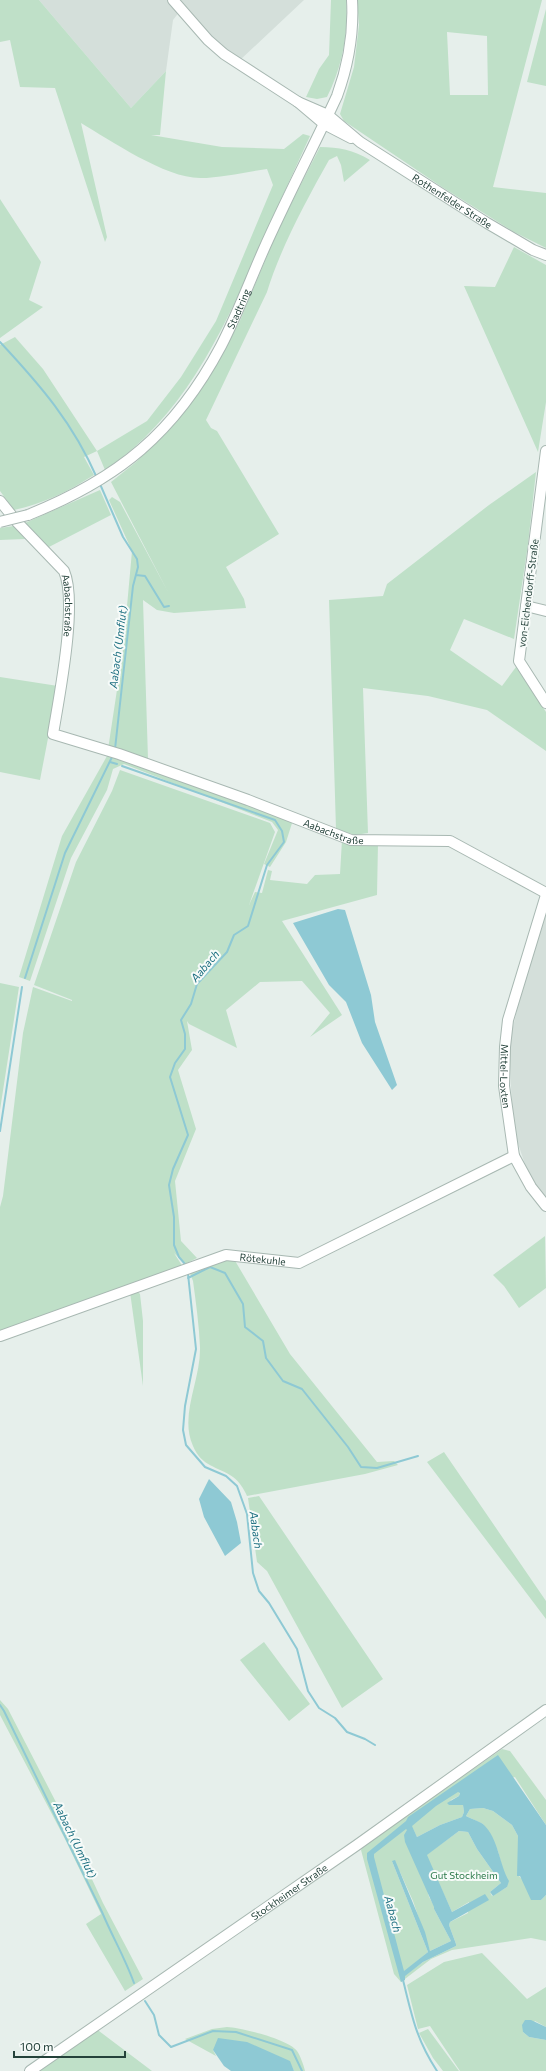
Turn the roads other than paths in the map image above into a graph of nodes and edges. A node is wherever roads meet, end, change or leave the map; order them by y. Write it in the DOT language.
graph roads {
  1 [pos="173,0"];
  2 [pos="352,0"];
  3 [pos="326,120"];
  4 [pos="546,255"];
  5 [pos="546,451"];
  6 [pos="0,501"];
  7 [pos="0,522"];
  8 [pos="526,606"];
  9 [pos="546,611"];
  10 [pos="546,703"];
  11 [pos="546,894"];
  12 [pos="514,1156"];
  13 [pos="546,1206"];
  14 [pos="0,1336"];
  15 [pos="546,1710"];
  16 [pos="30,2071"];
  1 -- 3 [label="street, Rothenfelder Straße"];
  2 -- 3 [label="street, Stadtring"];
  3 -- 4 [label="street, Rothenfelder Straße"];
  3 -- 7 [label="street, Stadtring, bridge"];
  5 -- 8 [label="street, von-Eichendorff-Straße"];
  6 -- 11 [label="street, Aabachstraße"];
  8 -- 9 [label="street"];
  8 -- 10 [label="street, von-Eichendorff-Straße"];
  11 -- 12 [label="street, Mittel-Loxten"];
  12 -- 13 [label="street, Mittel-Loxten"];
  12 -- 14 [label="street, Rötekuhle"];
  15 -- 16 [label="street, Stockheimer Straße"];
}
